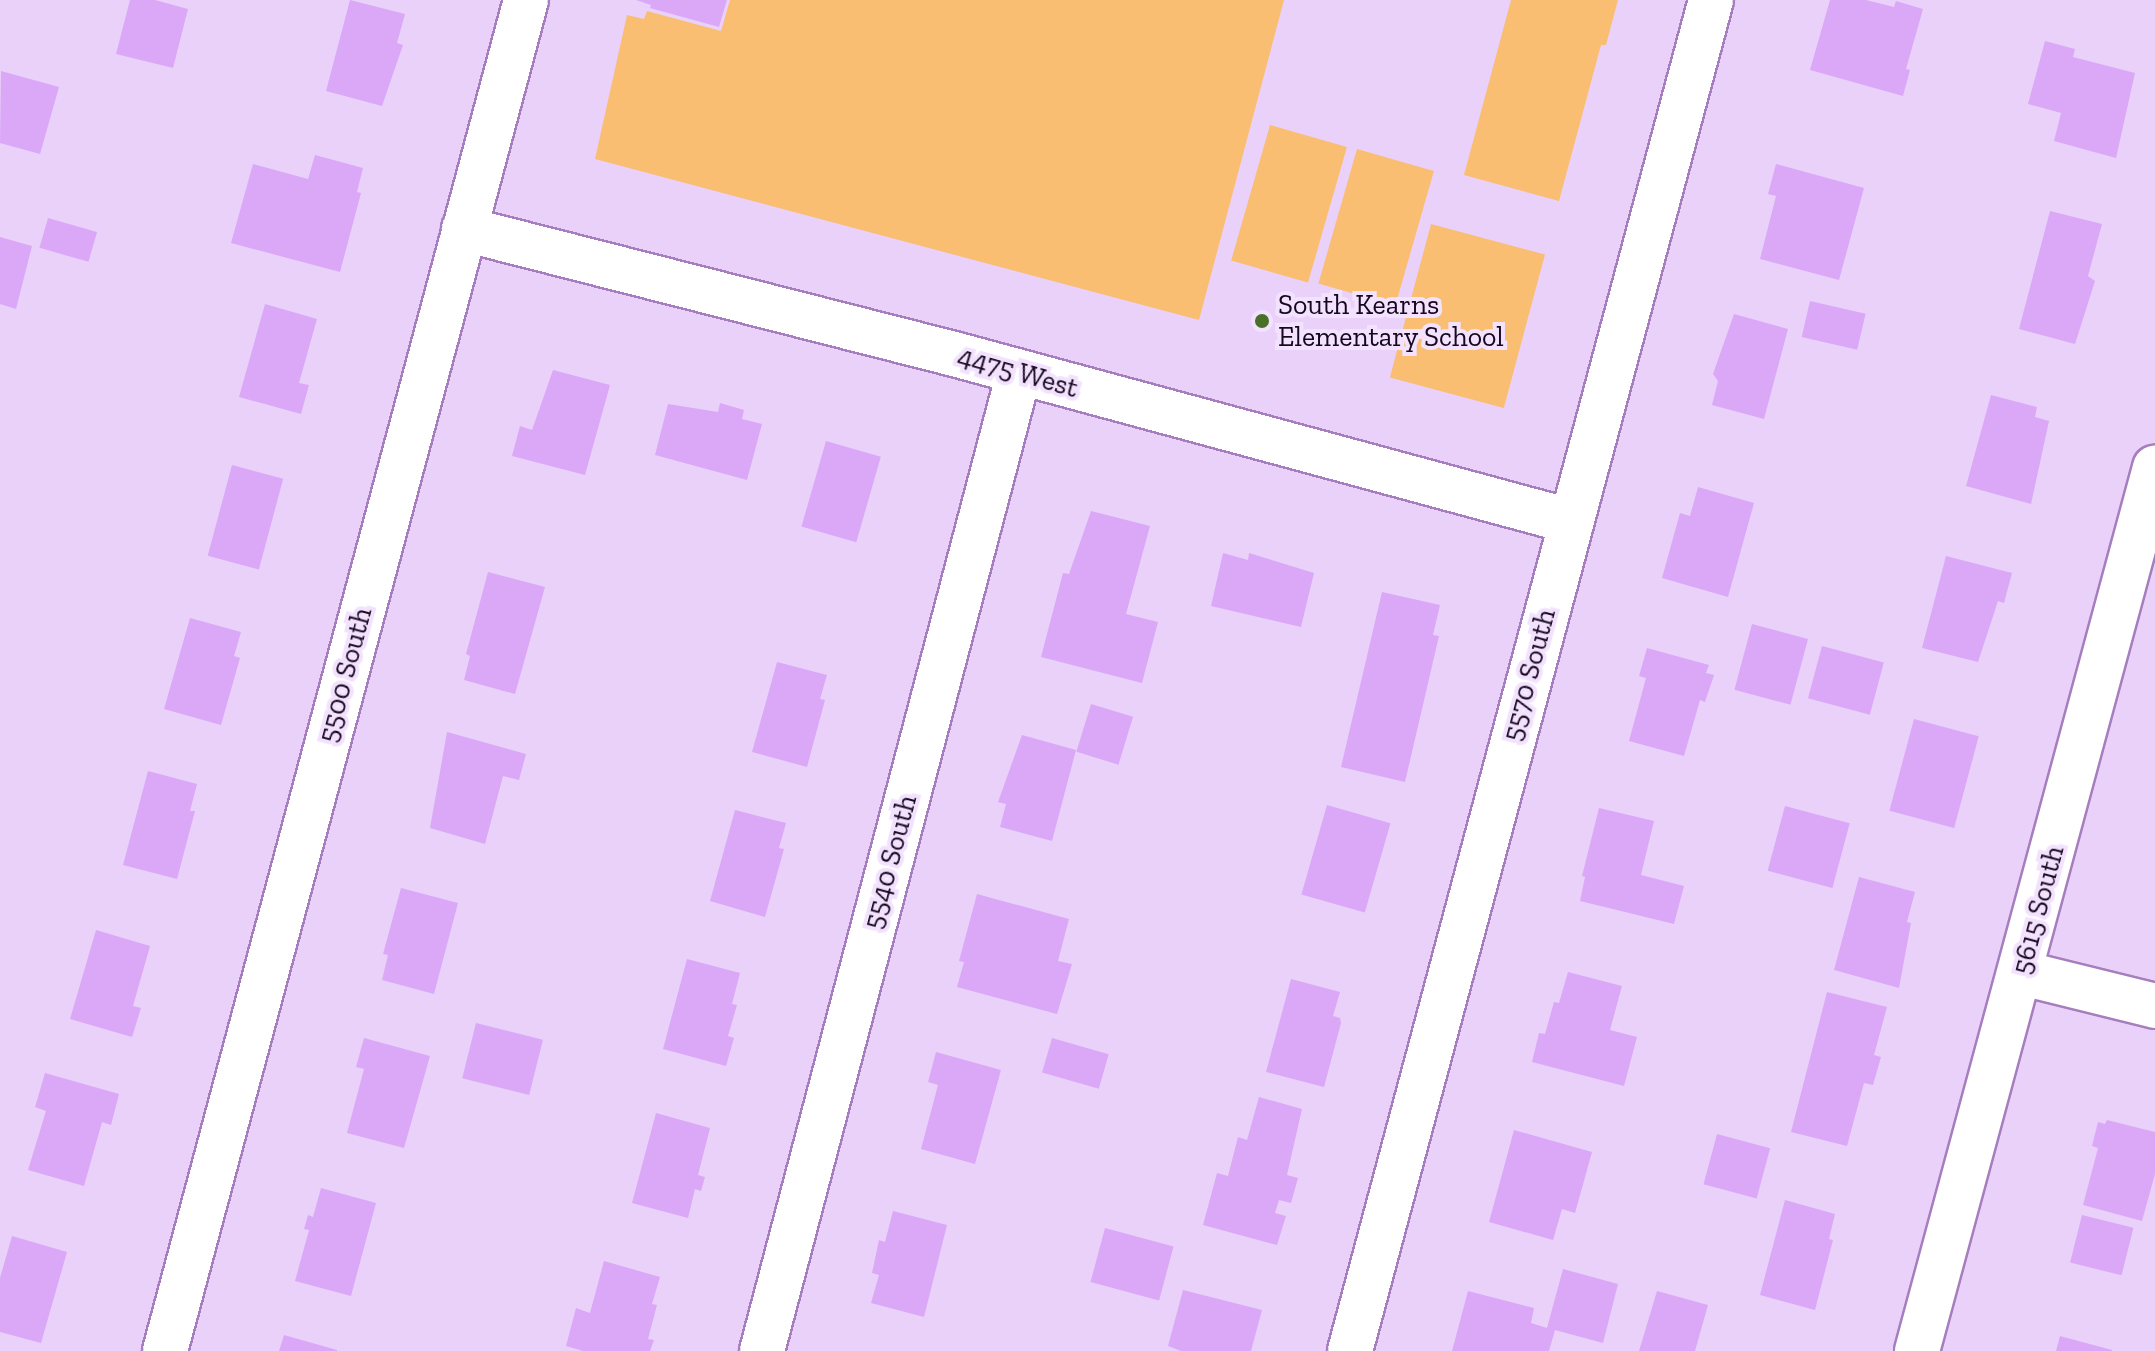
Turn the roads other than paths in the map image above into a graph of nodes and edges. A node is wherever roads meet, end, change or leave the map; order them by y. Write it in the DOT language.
graph roads {
  1 [pos="526,0"];
  2 [pos="1711,0"];
  3 [pos="464,229"];
  4 [pos="1019,373"];
  5 [pos="2155,468"];
  6 [pos="1570,521"];
  7 [pos="2022,973"];
  8 [pos="2155,1006"];
  9 [pos="165,1351"];
  10 [pos="762,1351"];
  11 [pos="1350,1351"];
  12 [pos="1917,1351"];
  1 -- 3 [label="street, 5500 South"];
  2 -- 6 [label="street, 5570 South"];
  3 -- 4 [label="street, 4475 West"];
  3 -- 9 [label="street, 5500 South"];
  4 -- 6 [label="street, 4475 West"];
  4 -- 10 [label="street, 5540 South"];
  5 -- 7 [label="street, 5615 South"];
  6 -- 11 [label="street, 5570 South"];
  7 -- 8 [label="street"];
  7 -- 12 [label="street, 5615 South"];
}
